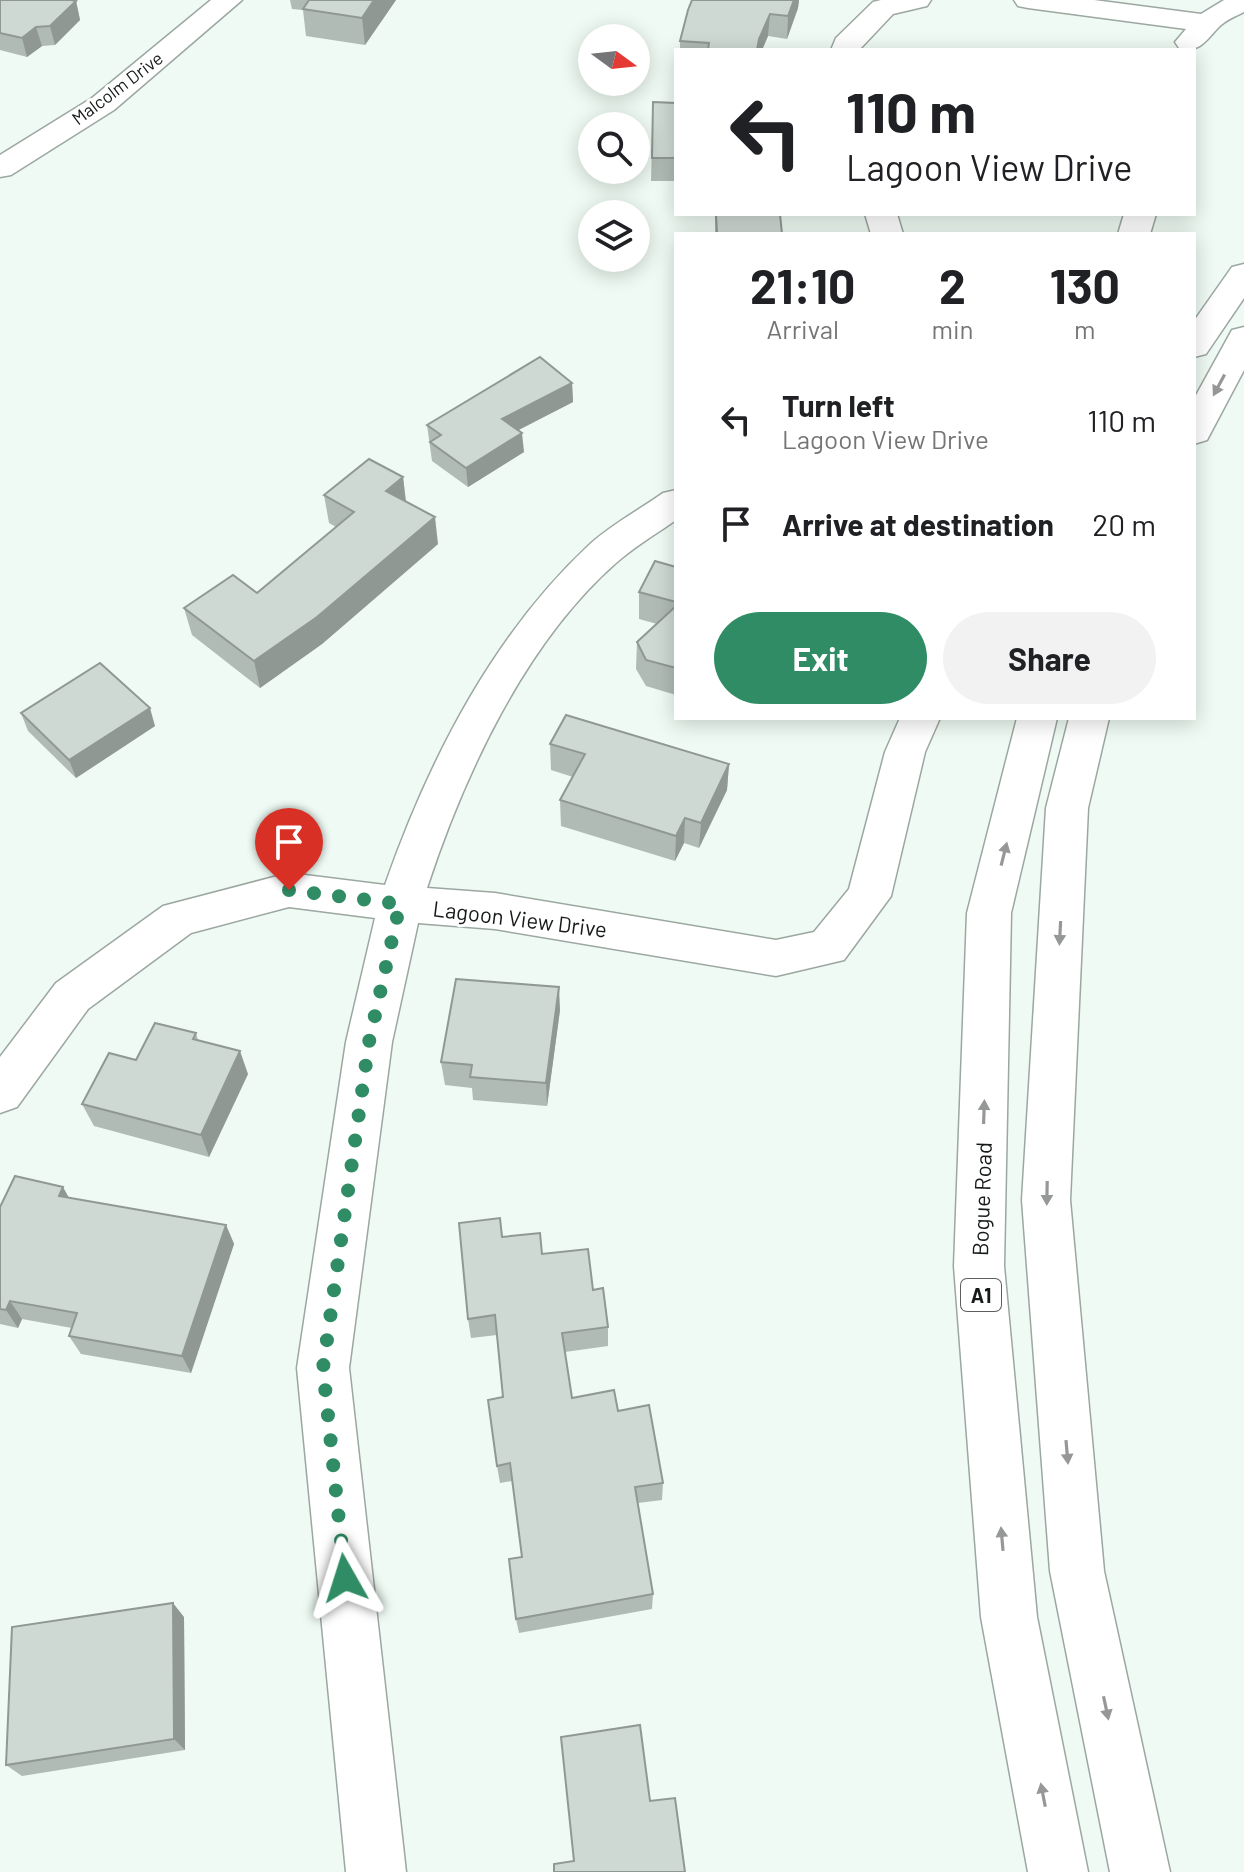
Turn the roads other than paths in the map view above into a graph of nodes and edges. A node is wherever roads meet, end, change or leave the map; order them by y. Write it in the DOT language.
graph roads {
  1 [pos="228,0"];
  2 [pos="917,0"];
  3 [pos="1028,0"];
  4 [pos="1244,1"];
  5 [pos="1205,13"];
  6 [pos="1244,25"];
  7 [pos="845,48"];
  8 [pos="1185,48"];
  9 [pos="0,168"];
  10 [pos="1244,274"];
  11 [pos="1244,338"];
  12 [pos="1196,343"];
  13 [pos="1196,428"];
  14 [pos="674,503"];
  15 [pos="919,720"];
  16 [pos="1037,720"];
  17 [pos="1089,720"];
  18 [pos="400,904"];
  19 [pos="0,1093"];
  20 [pos="376,1872"];
  21 [pos="1058,1872"];
  22 [pos="1140,1872"];
  1 -- 9 [label="street, Malcolm Drive"];
  2 -- 7 [label="street"];
  3 -- 5 [label="street"];
  4 -- 5 [label="street"];
  5 -- 6 [label="street"];
  5 -- 8 [label="street"];
  10 -- 12 [label="street"];
  11 -- 13 [label="street, one-way"];
  14 -- 18 [label="street"];
  15 -- 18 [label="street, Lagoon View Drive"];
  21 -- 16 [label="street, Bogue Road / A1, one-way"];
  17 -- 22 [label="street, one-way"];
  18 -- 19 [label="street, Lagoon View Drive"];
  18 -- 20 [label="street"];
}
